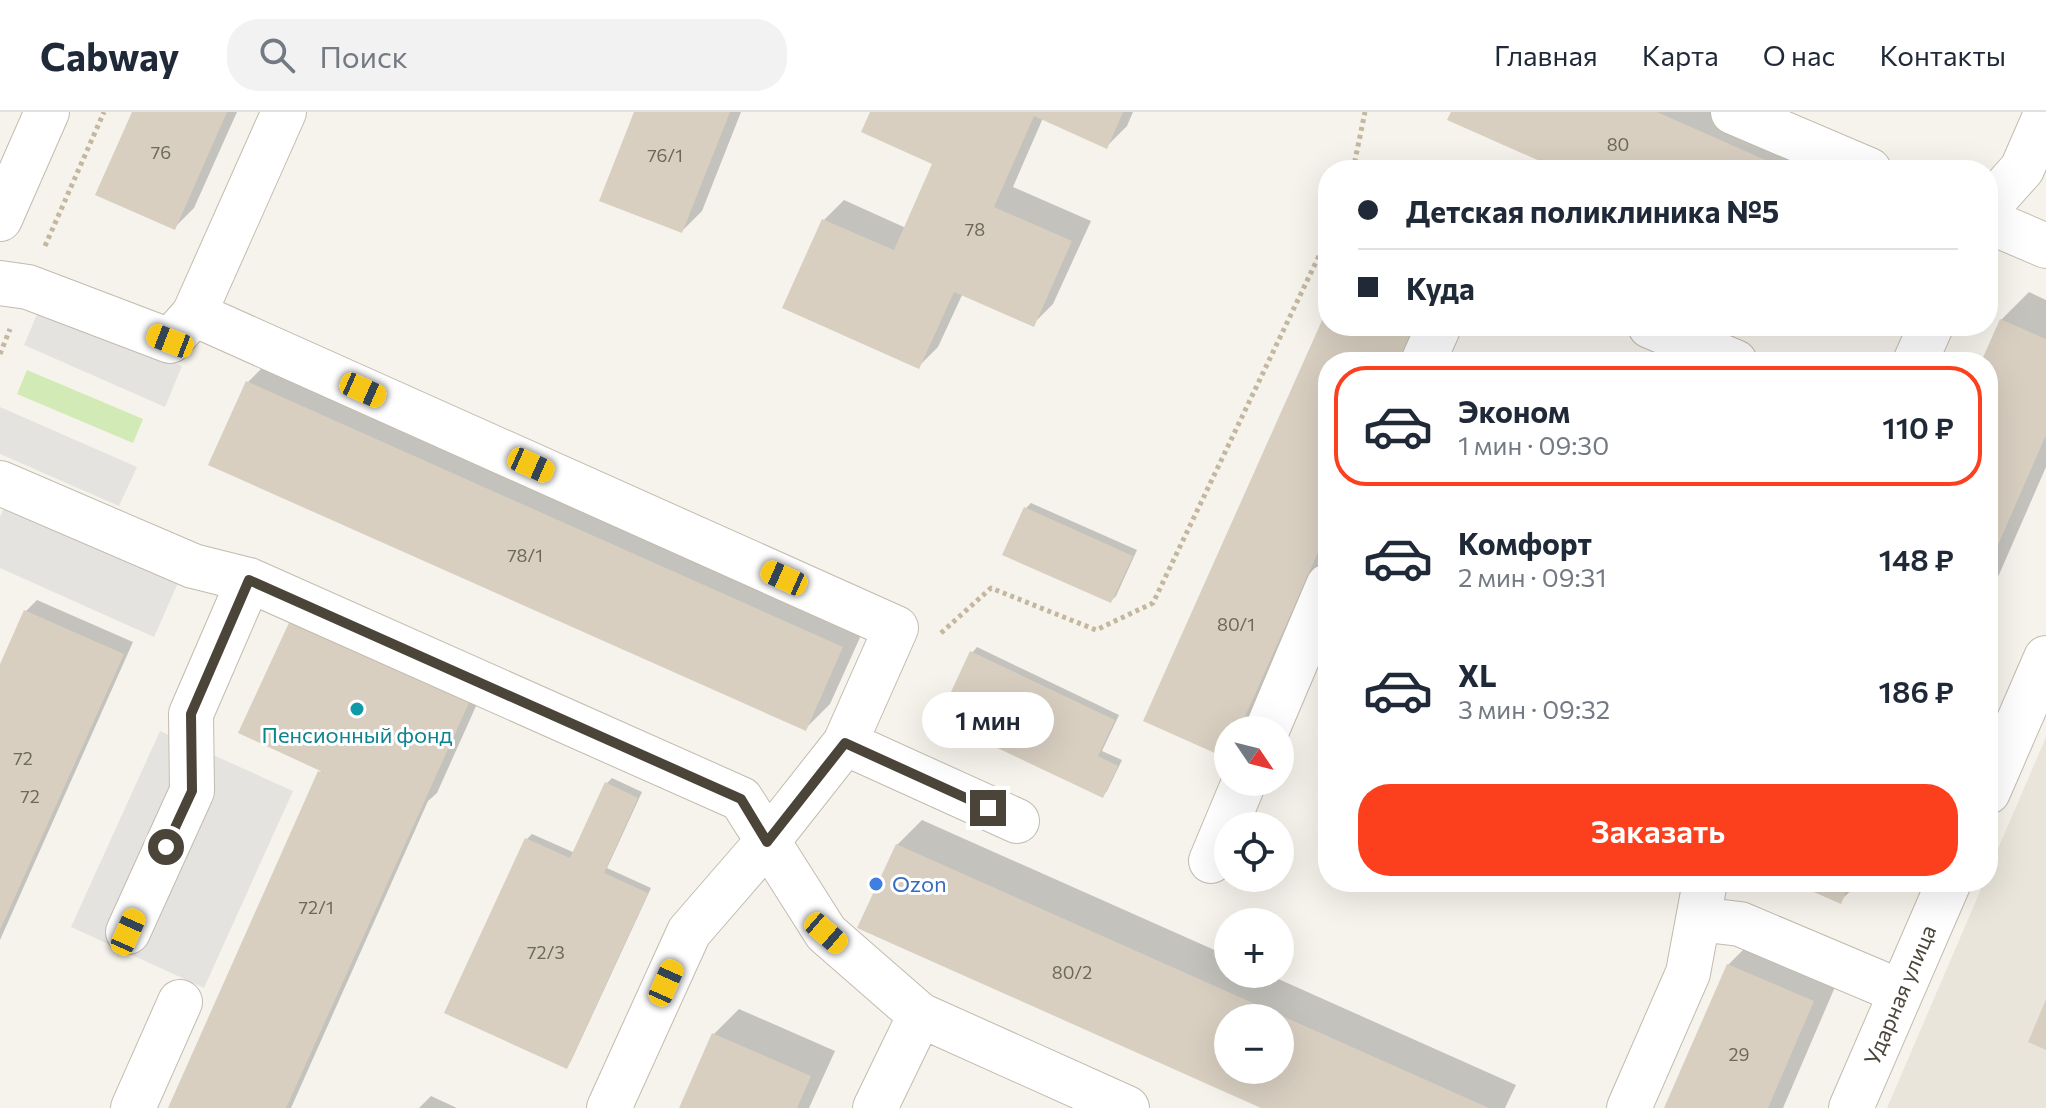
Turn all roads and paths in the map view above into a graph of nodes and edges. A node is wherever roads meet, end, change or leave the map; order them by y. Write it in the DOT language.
graph roads {
  1 [pos="47,112"];
  2 [pos="104,112"];
  3 [pos="284,112"];
  4 [pos="1365,112"];
  5 [pos="1733,112"];
  6 [pos="2046,114"];
  7 [pos="1355,160"];
  8 [pos="1846,160"];
  9 [pos="1998,196"];
  10 [pos="0,219"];
  11 [pos="1998,225"];
  12 [pos="2046,246"];
  13 [pos="1318,258"];
  14 [pos="14,285"];
  15 [pos="194,314"];
  16 [pos="1674,336"];
  17 [pos="1711,352"];
  18 [pos="0,354"];
  19 [pos="1,487"];
  20 [pos="249,580"];
  21 [pos="1318,610"];
  22 [pos="896,628"];
  23 [pos="2046,658"];
  24 [pos="1273,716"];
  25 [pos="845,743"];
  26 [pos="1998,769"];
  27 [pos="1238,796"];
  28 [pos="1017,821"];
  29 [pos="767,842"];
  30 [pos="1211,861"];
  31 [pos="1945,892"];
  32 [pos="1701,901"];
  33 [pos="128,932"];
  34 [pos="1901,992"];
  35 [pos="180,1002"];
  36 [pos="920,1015"];
  37 [pos="133,1108"];
  38 [pos="609,1108"];
  39 [pos="875,1108"];
  40 [pos="1127,1108"];
  41 [pos="1629,1108"];
  42 [pos="1851,1108"];
  1 -- 10 [label="street"];
  2 -- 14 [label="path"];
  3 -- 15 [label="street"];
  4 -- 7 [label="path"];
  5 -- 8 [label="street"];
  6 -- 9 [label="street"];
  11 -- 12 [label="street"];
  13 -- 22 [label="path"];
  14 -- 15 [label="street"];
  14 -- 18 [label="path"];
  15 -- 22 [label="street"];
  16 -- 17 [label="street"];
  19 -- 20 [label="street"];
  20 -- 29 [label="street"];
  20 -- 33 [label="street"];
  21 -- 24 [label="street"];
  22 -- 25 [label="street"];
  23 -- 26 [label="street"];
  25 -- 28 [label="street"];
  25 -- 29 [label="street"];
  27 -- 30 [label="street"];
  29 -- 36 [label="street"];
  29 -- 38 [label="street"];
  31 -- 34 [label="street, Ударная улица"];
  32 -- 34 [label="street"];
  32 -- 41 [label="street"];
  34 -- 42 [label="street, Ударная улица"];
  35 -- 37 [label="street"];
  36 -- 39 [label="street"];
  36 -- 40 [label="street"];
}
